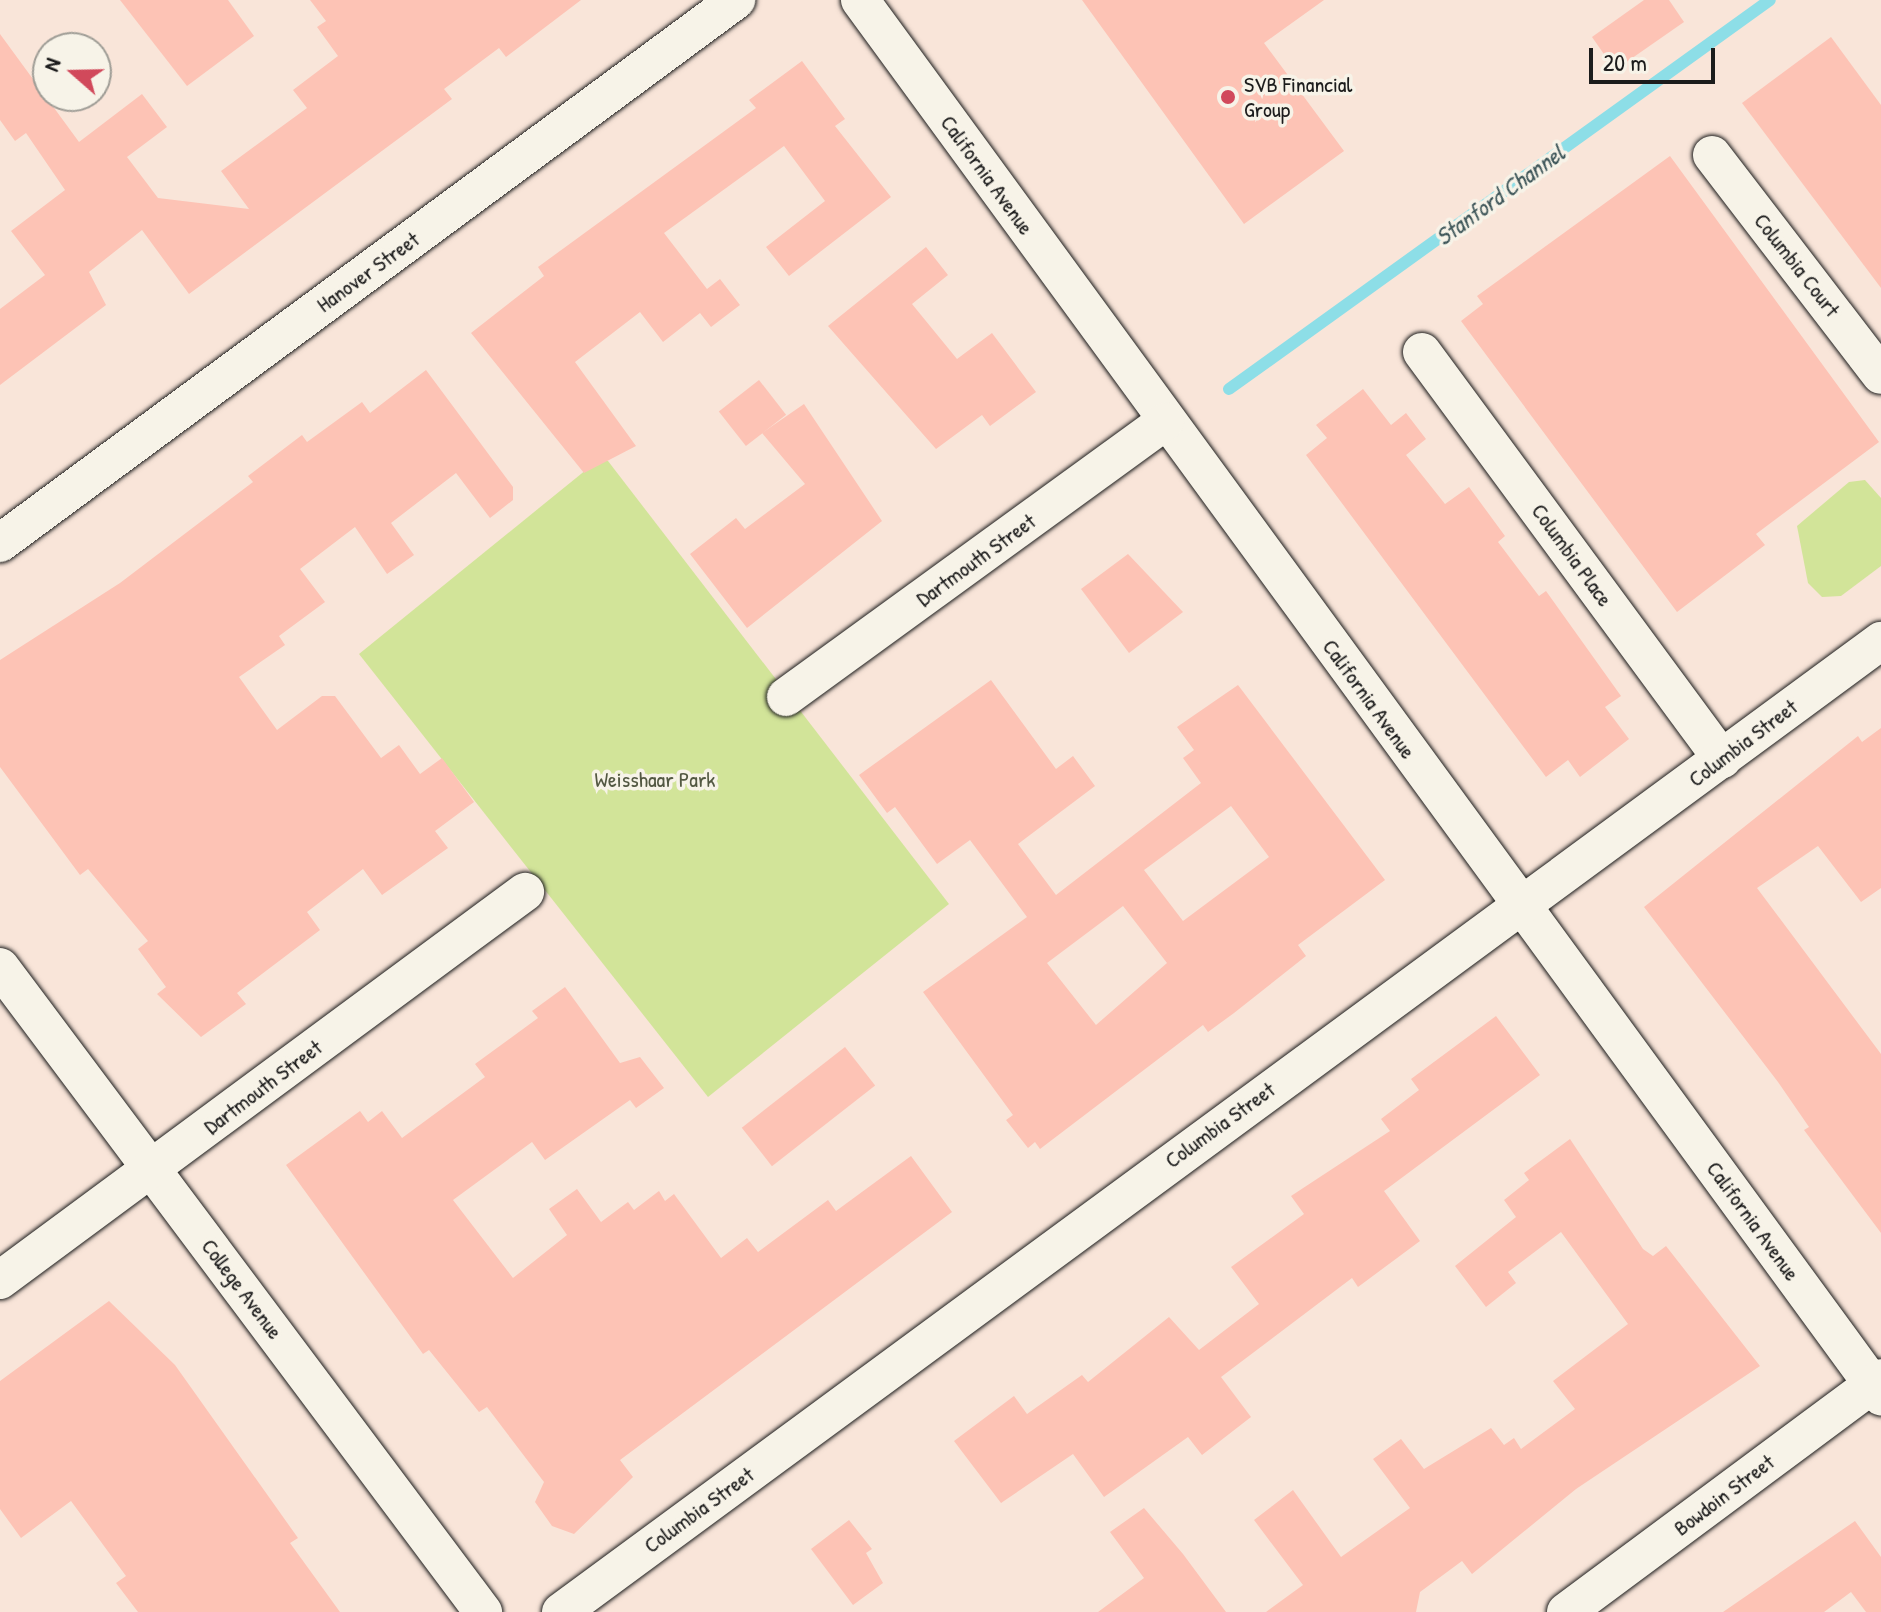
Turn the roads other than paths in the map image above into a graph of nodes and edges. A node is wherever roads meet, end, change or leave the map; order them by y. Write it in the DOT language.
graph roads {
  1 [pos="736,0"];
  2 [pos="860,0"];
  3 [pos="1712,155"];
  4 [pos="1422,352"];
  5 [pos="1881,375"];
  6 [pos="1165,422"];
  7 [pos="0,543"];
  8 [pos="1881,641"];
  9 [pos="786,697"];
  10 [pos="1722,759"];
  11 [pos="525,892"];
  12 [pos="1520,904"];
  13 [pos="0,967"];
  14 [pos="152,1171"];
  15 [pos="0,1280"];
  16 [pos="1878,1386"];
  17 [pos="483,1612"];
  18 [pos="561,1612"];
  19 [pos="1566,1612"];
  1 -- 7 [label="street, Hanover Street"];
  2 -- 6 [label="street, California Avenue"];
  3 -- 5 [label="street, Columbia Court"];
  4 -- 10 [label="street, Columbia Place"];
  6 -- 9 [label="street, Dartmouth Street"];
  6 -- 12 [label="street, California Avenue"];
  8 -- 10 [label="street, Columbia Street"];
  10 -- 12 [label="street, Columbia Street"];
  11 -- 14 [label="street, Dartmouth Street"];
  12 -- 16 [label="street, California Avenue"];
  12 -- 18 [label="street, Columbia Street"];
  13 -- 14 [label="street, College Avenue"];
  14 -- 15 [label="street, Dartmouth Street"];
  14 -- 17 [label="street, College Avenue"];
  16 -- 19 [label="street, Bowdoin Street"];
}
